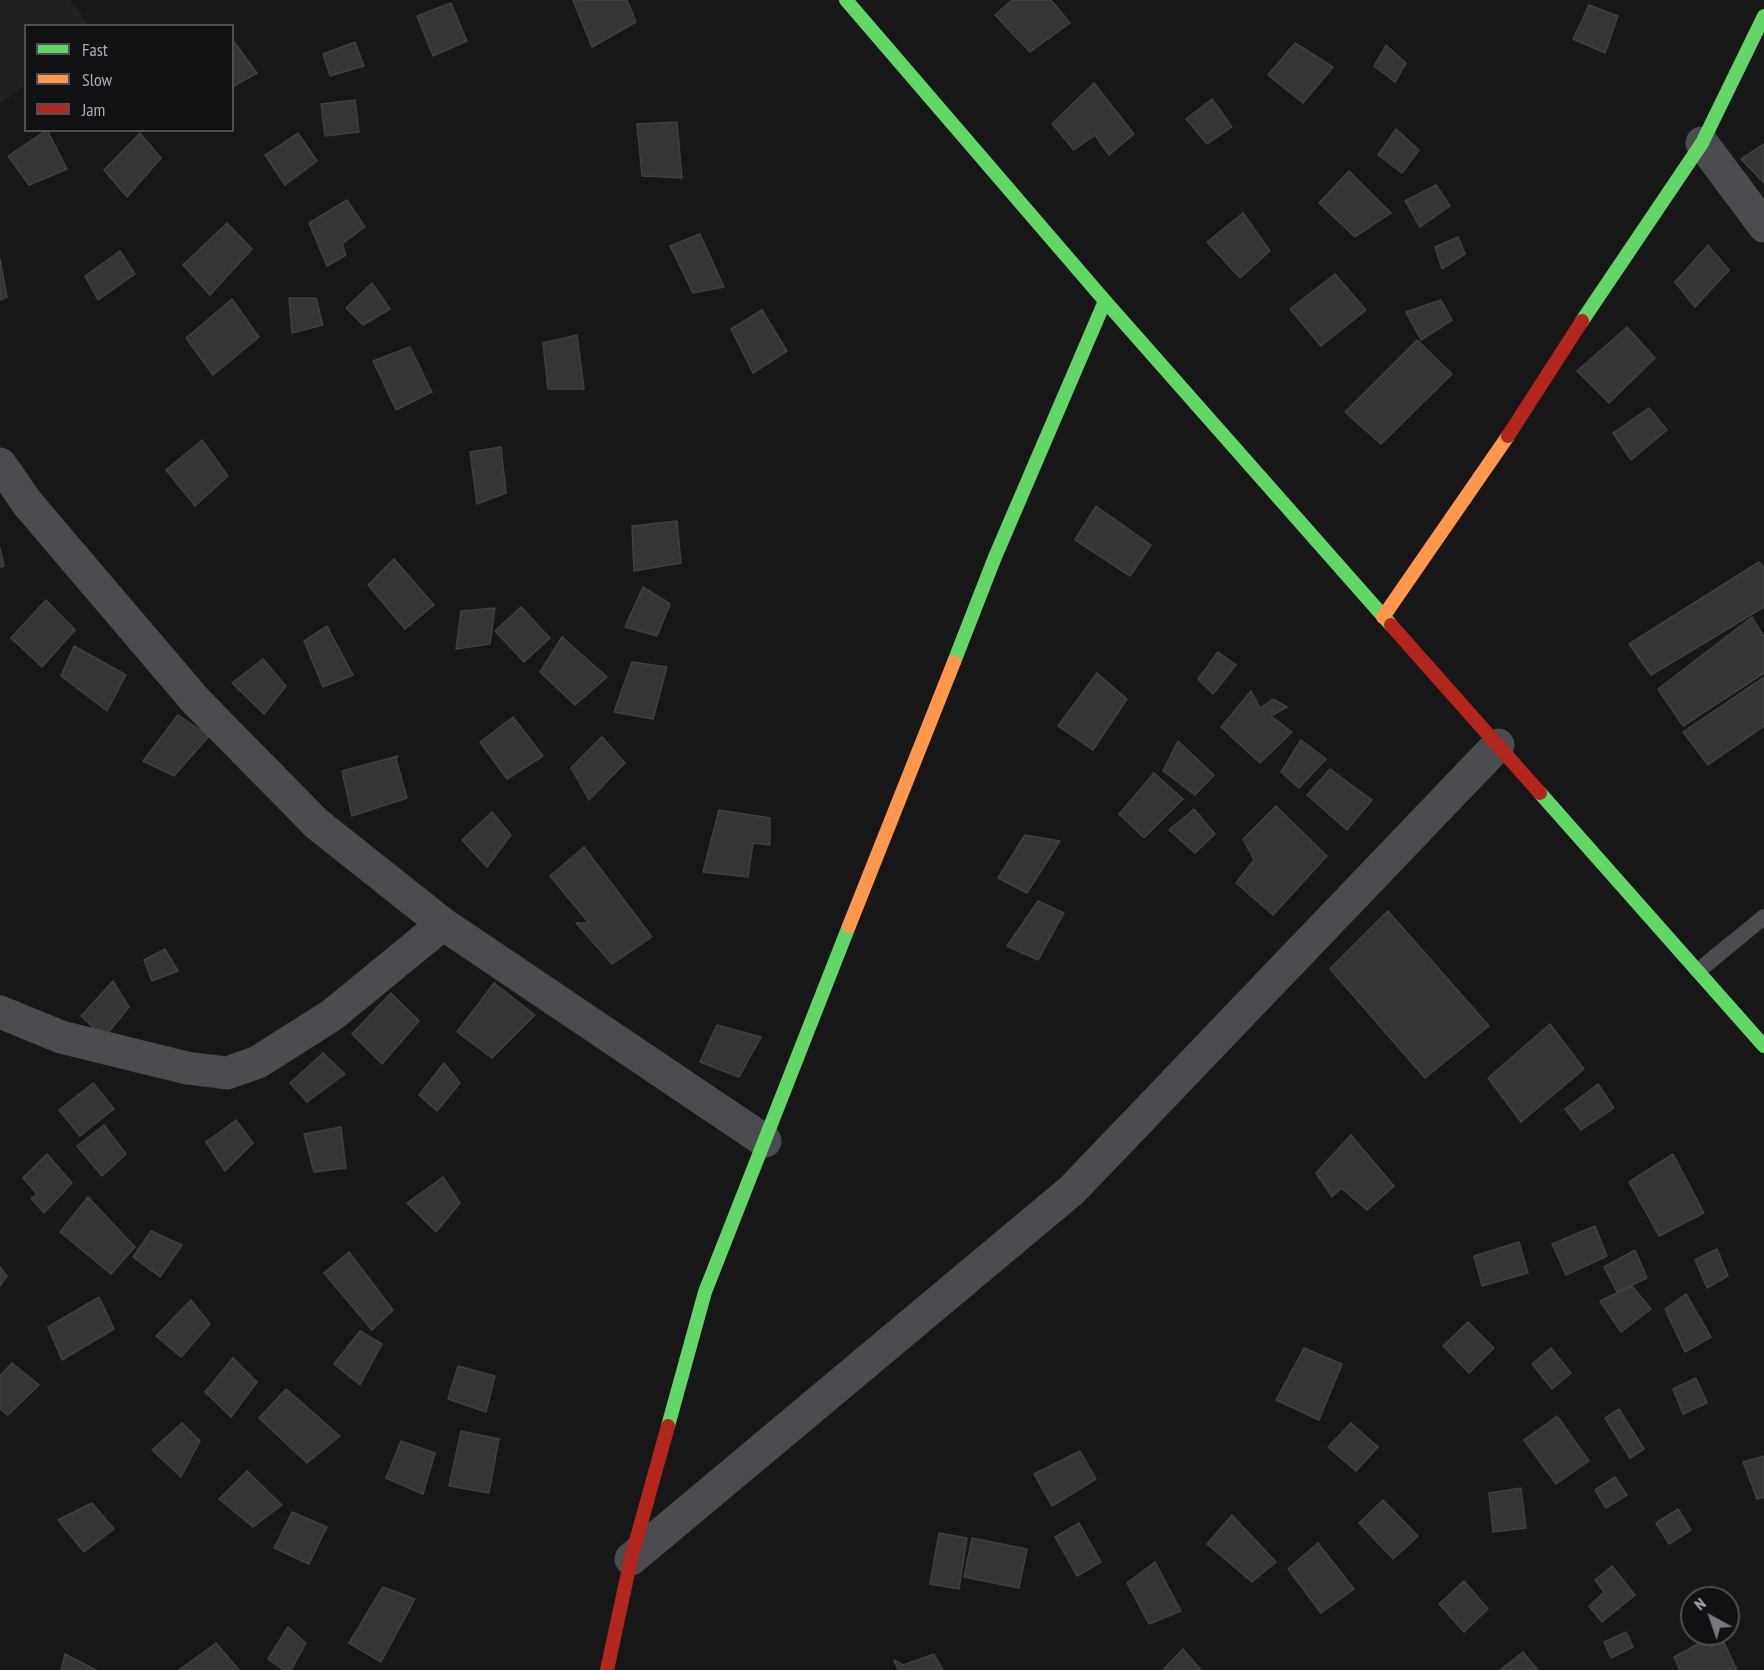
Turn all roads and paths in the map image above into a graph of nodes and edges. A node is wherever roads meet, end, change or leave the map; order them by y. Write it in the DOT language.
graph roads {
  1 [pos="846,0"];
  2 [pos="1764,16"];
  3 [pos="1702,143"];
  4 [pos="1764,226"];
  5 [pos="1105,301"];
  6 [pos="0,464"];
  7 [pos="1383,617"];
  8 [pos="1498,745"];
  9 [pos="1764,917"];
  10 [pos="443,924"];
  11 [pos="1698,971"];
  12 [pos="0,1012"];
  13 [pos="1764,1046"];
  14 [pos="765,1141"];
  15 [pos="631,1559"];
  16 [pos="607,1670"];
  1 -- 5 [label="street"];
  2 -- 3 [label="street"];
  3 -- 4 [label="street"];
  3 -- 7 [label="street"];
  5 -- 7 [label="street"];
  5 -- 14 [label="street"];
  6 -- 10 [label="street"];
  7 -- 8 [label="street"];
  8 -- 11 [label="street"];
  8 -- 15 [label="street"];
  9 -- 11 [label="lane"];
  10 -- 12 [label="street"];
  10 -- 14 [label="street"];
  11 -- 13 [label="street"];
  14 -- 15 [label="street"];
  15 -- 16 [label="street"];
}
